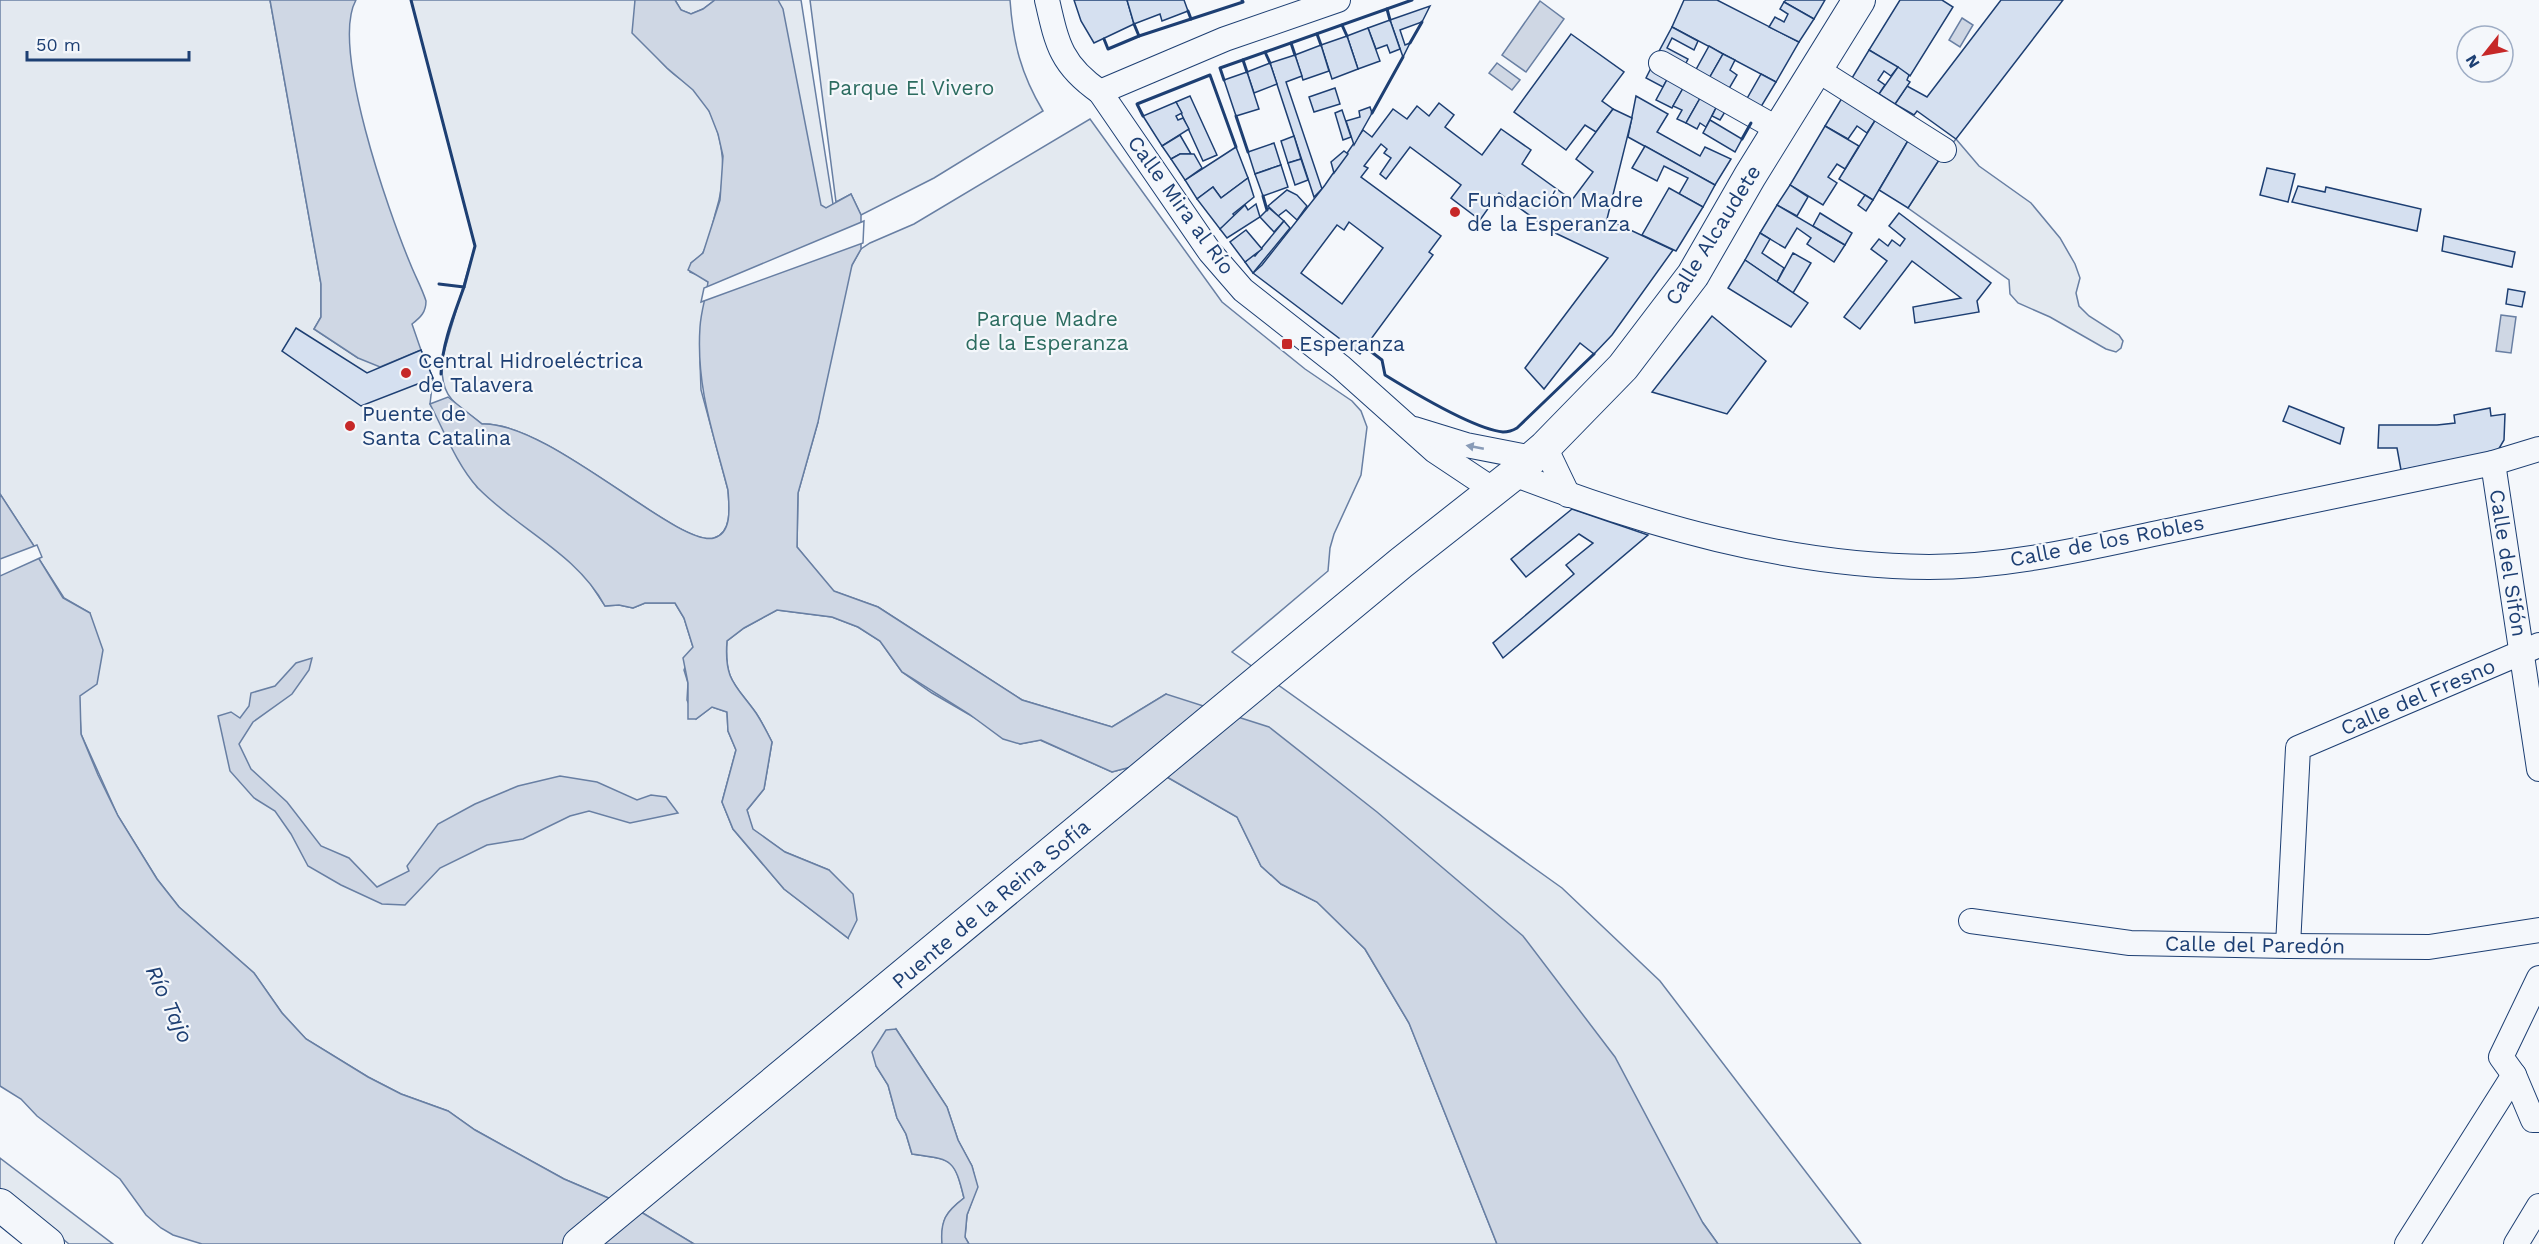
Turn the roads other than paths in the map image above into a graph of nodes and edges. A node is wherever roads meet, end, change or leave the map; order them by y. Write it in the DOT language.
graph roads {
  1 [pos="1047,0"];
  2 [pos="1338,0"];
  3 [pos="1858,0"];
  4 [pos="1661,63"];
  5 [pos="1816,69"];
  6 [pos="1100,92"];
  7 [pos="1779,129"];
  8 [pos="1944,150"];
  9 [pos="1409,427"];
  10 [pos="2539,449"];
  11 [pos="2493,463"];
  12 [pos="1522,467"];
  13 [pos="1568,495"];
  14 [pos="1401,563"];
  15 [pos="2530,649"];
  16 [pos="2539,769"];
  17 [pos="1971,921"];
  18 [pos="2539,930"];
  19 [pos="2288,946"];
  20 [pos="2539,978"];
  21 [pos="2514,1075"];
  22 [pos="2539,1120"];
  23 [pos="0,1205"];
  24 [pos="2539,1206"];
  25 [pos="48,1244"];
  26 [pos="579,1244"];
  27 [pos="2407,1244"];
  28 [pos="2516,1244"];
  1 -- 6 [label="street, Calle Mira al Río"];
  2 -- 6 [label="street"];
  3 -- 5 [label="main road, Calle Alcaudete"];
  4 -- 7 [label="street"];
  5 -- 7 [label="main road, Calle Alcaudete"];
  5 -- 8 [label="street"];
  6 -- 9 [label="street, Calle Mira al Río"];
  7 -- 12 [label="main road, Calle Alcaudete"];
  12 -- 9 [label="street, one-way"];
  9 -- 12 [label="street, Calle Mira al Río"];
  10 -- 11 [label="street, Calle de los Robles"];
  11 -- 13 [label="street, Calle de los Robles"];
  11 -- 15 [label="street, Calle del Sifón"];
  12 -- 13 [label="street"];
  12 -- 13 [label="street, Calle de los Robles"];
  12 -- 14 [label="main road, Calle Alcaudete"];
  14 -- 26 [label="main road, Puente de la Reina Sofía"];
  15 -- 16 [label="street, Calle del Sifón"];
  15 -- 19 [label="street, Calle del Fresno"];
  17 -- 19 [label="street, Calle del Paredón"];
  18 -- 19 [label="street, Calle del Paredón"];
  20 -- 21 [label="street"];
  21 -- 22 [label="street"];
  21 -- 27 [label="street"];
  23 -- 25 [label="main road"];
  24 -- 28 [label="street"];
}
